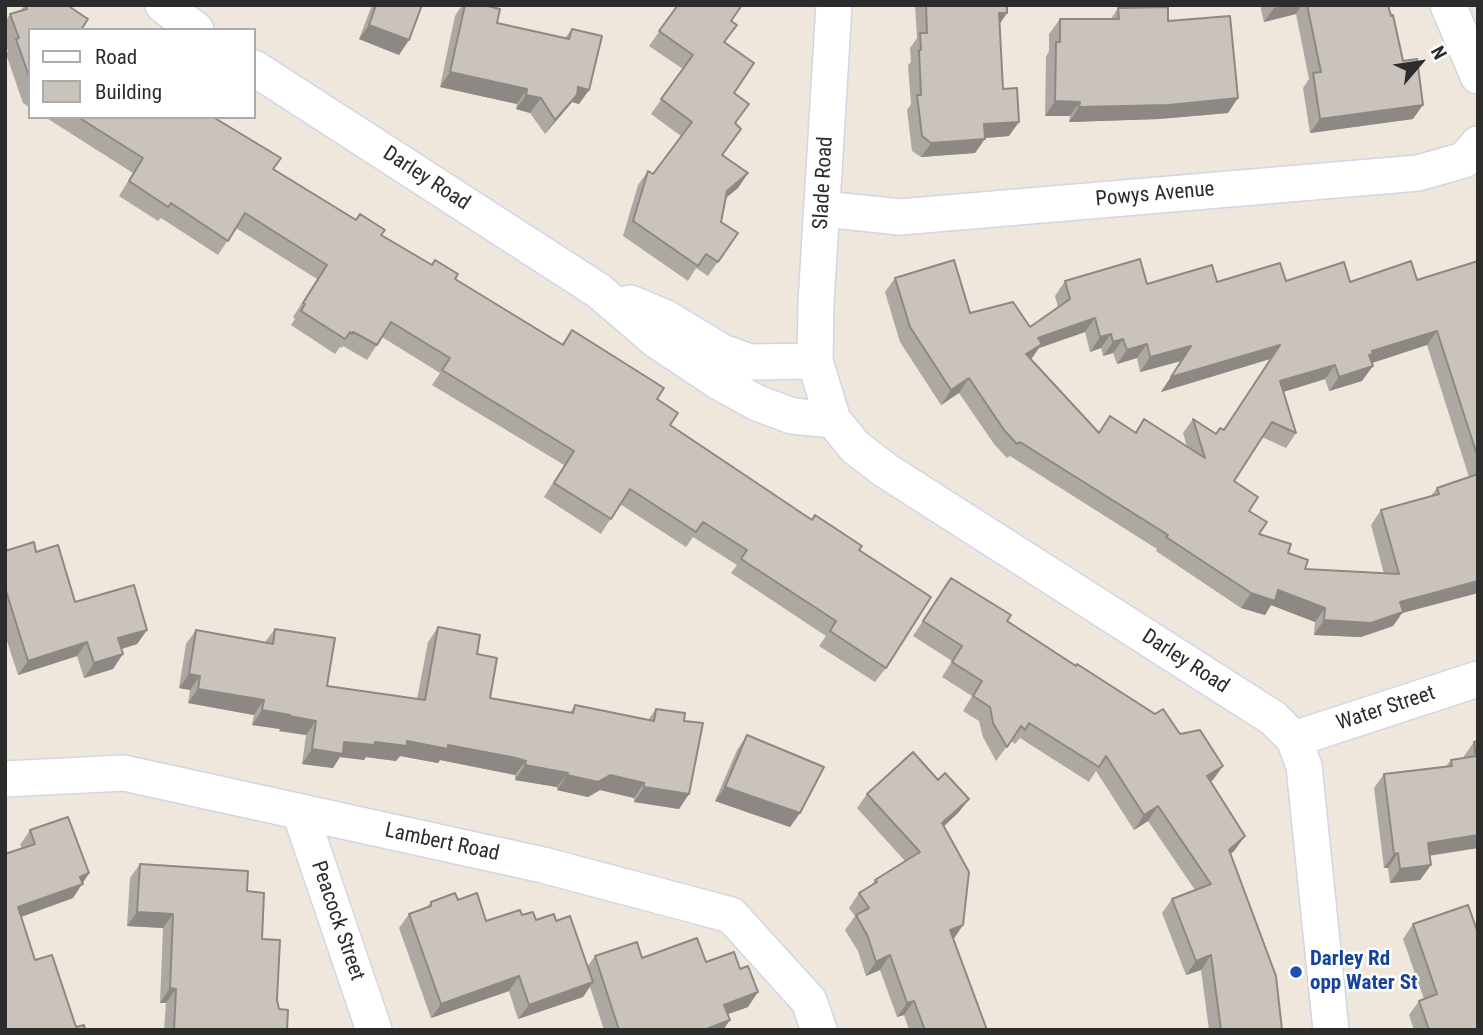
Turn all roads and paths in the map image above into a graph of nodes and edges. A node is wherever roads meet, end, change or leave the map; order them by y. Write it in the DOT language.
graph roads {
  1 [pos="163,5"];
  2 [pos="834,5"];
  3 [pos="1448,5"];
  4 [pos="193,28"];
  5 [pos="256,69"];
  6 [pos="1478,76"];
  7 [pos="1478,144"];
  8 [pos="823,209"];
  9 [pos="599,291"];
  10 [pos="815,361"];
  11 [pos="833,420"];
  12 [pos="1478,679"];
  13 [pos="1294,739"];
  14 [pos="5,779"];
  15 [pos="300,812"];
  16 [pos="374,1030"];
  17 [pos="819,1030"];
  18 [pos="1331,1030"];
  1 -- 4 [label="street"];
  2 -- 8 [label="street, Slade Road"];
  3 -- 6 [label="street"];
  5 -- 9 [label="street, Darley Road"];
  7 -- 8 [label="street, Powys Avenue"];
  8 -- 10 [label="street, Slade Road"];
  9 -- 10 [label="street, Darley Road"];
  9 -- 11 [label="street, Darley Road"];
  10 -- 11 [label="street, Darley Road"];
  11 -- 13 [label="street, Darley Road"];
  12 -- 13 [label="street, Water Street"];
  13 -- 18 [label="street, Darley Road"];
  14 -- 15 [label="street, Lambert Road"];
  15 -- 16 [label="street, Peacock Street"];
  15 -- 17 [label="street, Lambert Road"];
}
